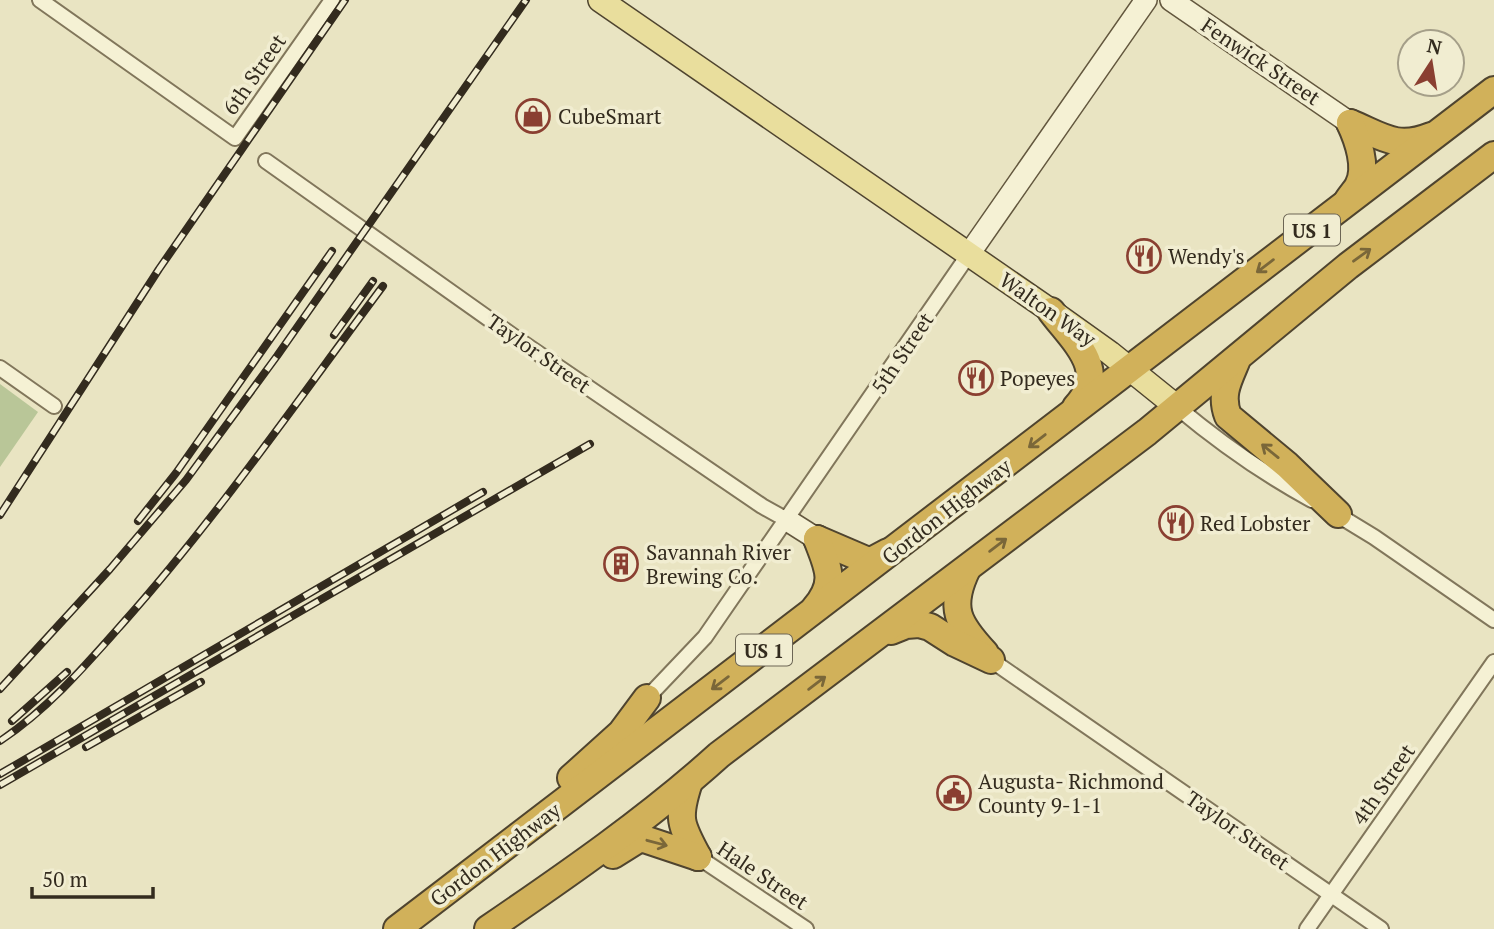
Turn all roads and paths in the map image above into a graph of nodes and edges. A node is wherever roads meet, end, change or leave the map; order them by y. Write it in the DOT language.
graph roads {
  1 [pos="40,0"];
  2 [pos="332,0"];
  3 [pos="600,0"];
  4 [pos="1146,0"];
  5 [pos="1171,0"];
  6 [pos="1494,90"];
  7 [pos="1350,123"];
  8 [pos="1439,133"];
  9 [pos="1494,155"];
  10 [pos="265,161"];
  11 [pos="1343,206"];
  12 [pos="969,254"];
  13 [pos="1051,311"];
  14 [pos="1238,359"];
  15 [pos="0,368"];
  16 [pos="1130,369"];
  17 [pos="54,406"];
  18 [pos="1177,407"];
  19 [pos="1064,420"];
  20 [pos="1338,514"];
  21 [pos="787,520"];
  22 [pos="817,539"];
  23 [pos="899,547"];
  24 [pos="967,569"];
  25 [pos="807,617"];
  26 [pos="1494,620"];
  27 [pos="883,634"];
  28 [pos="991,660"];
  29 [pos="1494,662"];
  30 [pos="647,698"];
  31 [pos="689,782"];
  32 [pos="698,857"];
  33 [pos="466,876"];
  34 [pos="547,887"];
  35 [pos="1331,895"];
  36 [pos="521,920"];
  37 [pos="397,929"];
  38 [pos="490,929"];
  39 [pos="806,929"];
  40 [pos="1307,929"];
  41 [pos="1381,929"];
  1 -- 2 [label="street, 6th Street"];
  3 -- 12 [label="main road, Walton Way"];
  4 -- 12 [label="main road, 5th Street"];
  5 -- 7 [label="main road, Fenwick Street"];
  6 -- 8 [label="highway, Gordon Highway / US 1"];
  7 -- 8 [label="highway"];
  7 -- 11 [label="highway"];
  8 -- 11 [label="highway, Gordon Highway / US 1"];
  14 -- 9 [label="highway, US 1, one-way"];
  10 -- 21 [label="street, Taylor Street"];
  11 -- 16 [label="highway, Gordon Highway / US 1, one-way"];
  12 -- 13 [label="main road, Walton Way"];
  12 -- 21 [label="street, 5th Street"];
  13 -- 16 [label="main road, Walton Way"];
  13 -- 19 [label="highway"];
  14 -- 18 [label="highway, US 1"];
  20 -- 14 [label="highway, one-way"];
  15 -- 17 [label="street"];
  16 -- 18 [label="main road, Walton Way"];
  16 -- 19 [label="highway, Gordon Highway / US 1"];
  18 -- 20 [label="street, Walton Way"];
  24 -- 18 [label="highway, US 1, one-way"];
  19 -- 23 [label="highway, Gordon Highway / US 1, one-way"];
  20 -- 26 [label="street, Walton Way"];
  21 -- 22 [label="main road, Taylor Street"];
  21 -- 30 [label="street, 5th Street"];
  22 -- 23 [label="highway"];
  22 -- 25 [label="highway"];
  23 -- 25 [label="highway, Gordon Highway / US 1"];
  24 -- 27 [label="highway, US 1"];
  24 -- 28 [label="highway"];
  25 -- 33 [label="highway, Gordon Highway / US 1, one-way"];
  27 -- 28 [label="highway"];
  31 -- 27 [label="highway, US 1, one-way"];
  28 -- 35 [label="street, Taylor Street"];
  29 -- 35 [label="street, 4th Street"];
  30 -- 33 [label="highway"];
  31 -- 32 [label="highway"];
  31 -- 34 [label="highway, US 1"];
  36 -- 32 [label="highway, one-way"];
  32 -- 39 [label="street, Hale Street"];
  33 -- 37 [label="highway, Gordon Highway / US 1"];
  34 -- 36 [label="highway"];
  34 -- 38 [label="highway, US 1"];
  35 -- 40 [label="street, 4th Street"];
  35 -- 41 [label="street, Taylor Street"];
  36 -- 38 [label="highway"];
}
